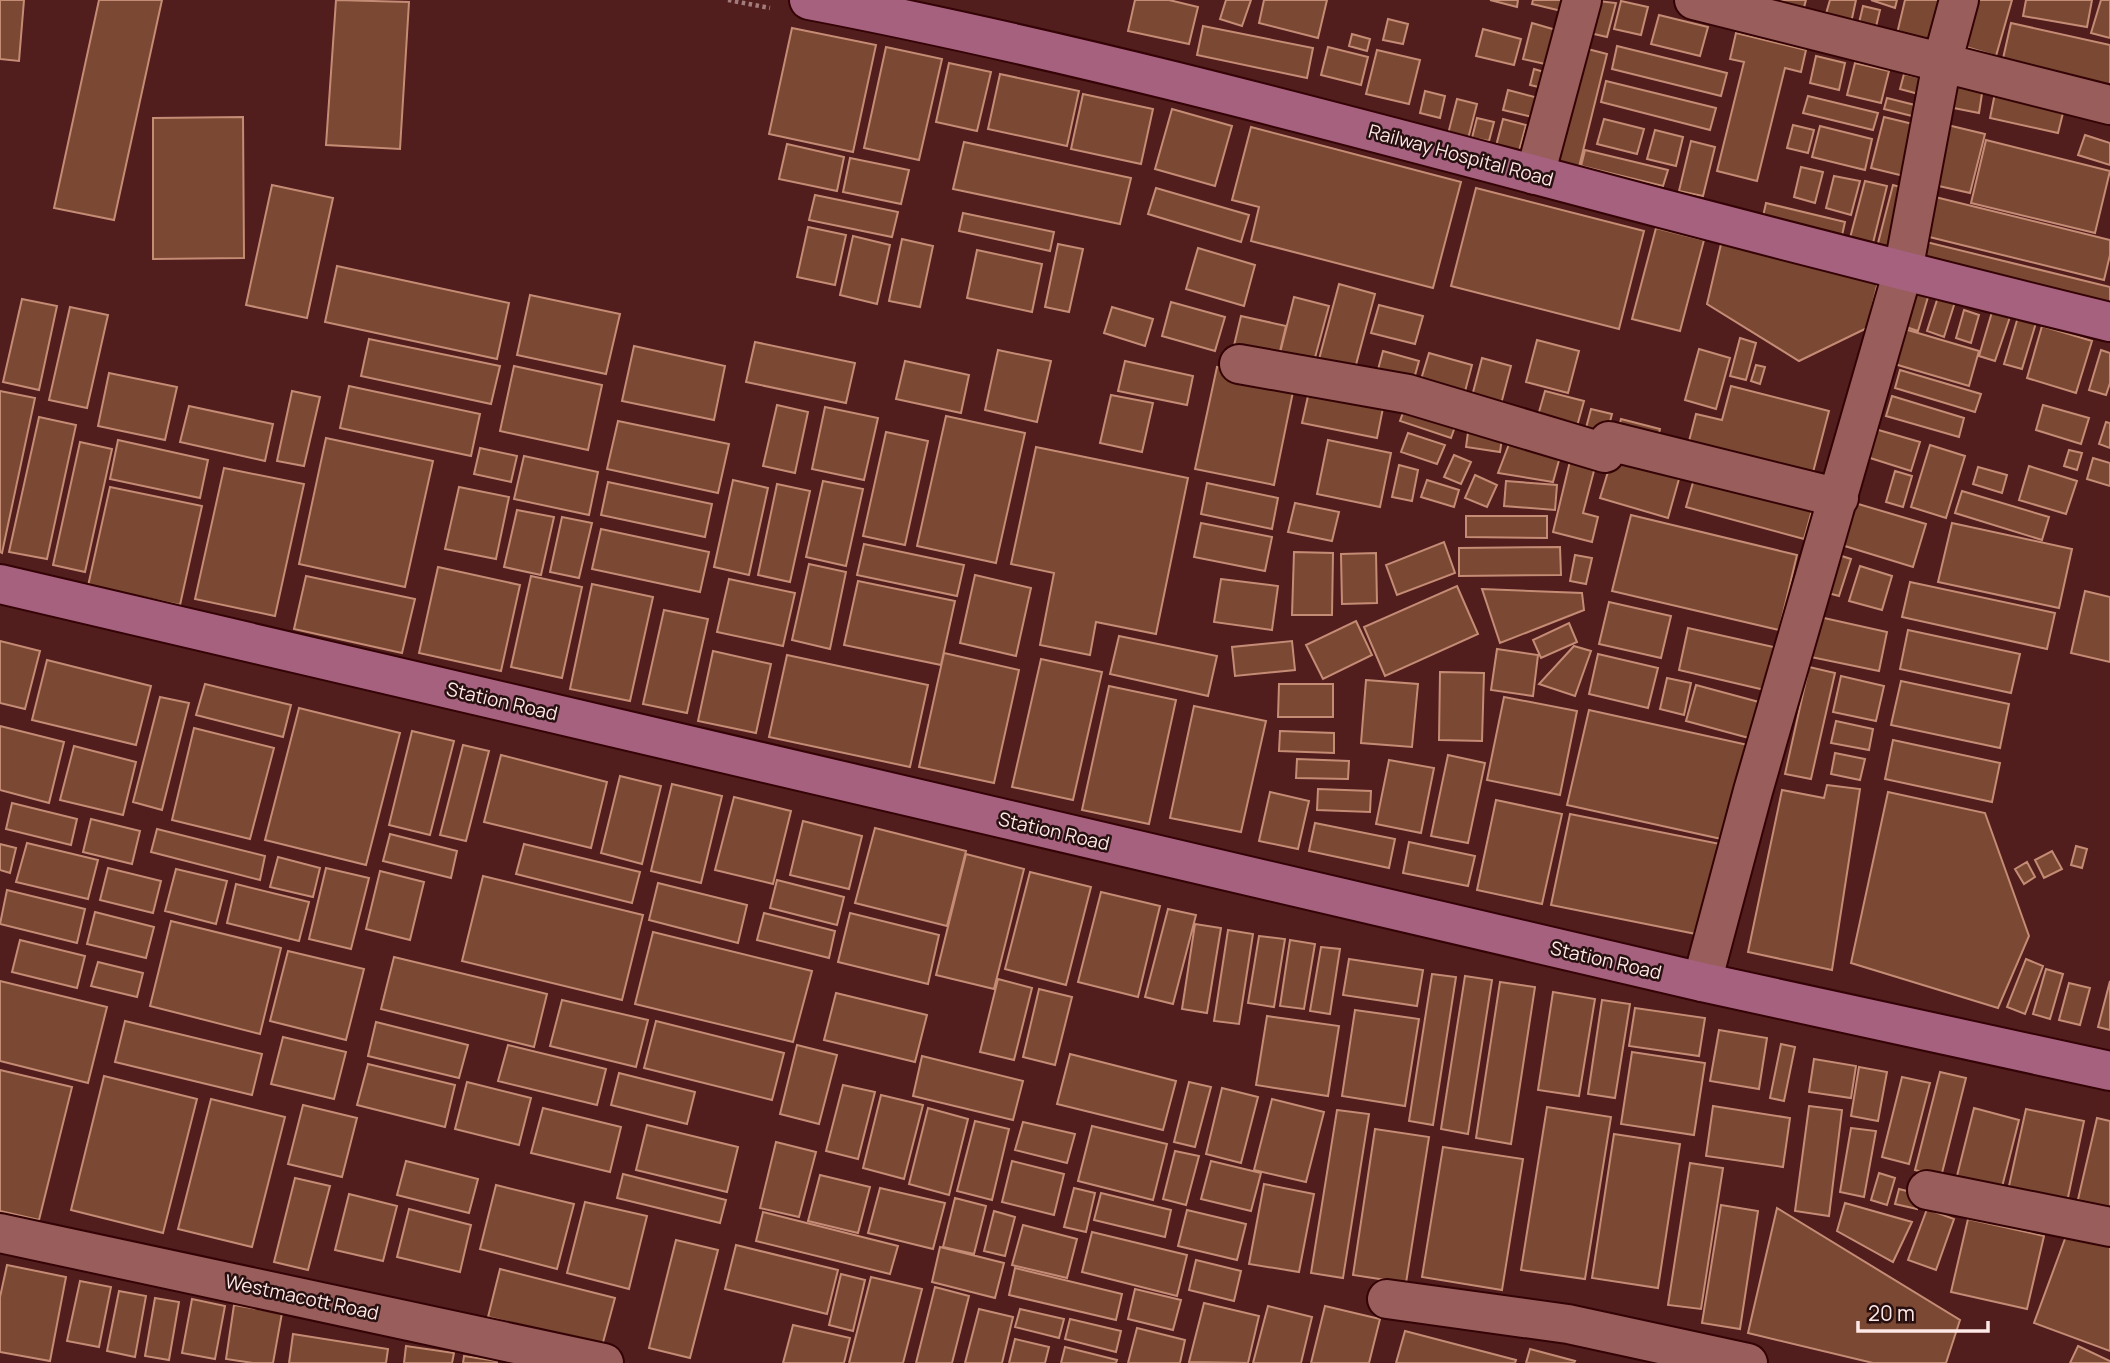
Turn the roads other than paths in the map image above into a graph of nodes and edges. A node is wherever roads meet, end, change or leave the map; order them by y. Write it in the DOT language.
graph roads {
  1 [pos="809,0"];
  2 [pos="1581,0"];
  3 [pos="1694,0"];
  4 [pos="1959,0"];
  5 [pos="1942,63"];
  6 [pos="2110,105"];
  7 [pos="1535,175"];
  8 [pos="1903,271"];
  9 [pos="2110,322"];
  10 [pos="1239,363"];
  11 [pos="1839,498"];
  12 [pos="0,583"];
  13 [pos="1702,982"];
  14 [pos="2110,1071"];
  15 [pos="1927,1190"];
  16 [pos="2110,1227"];
  17 [pos="0,1233"];
  18 [pos="1387,1299"];
  19 [pos="604,1363"];
  20 [pos="1748,1363"];
  1 -- 7 [label="street, Railway Hospital Road"];
  2 -- 7 [label="street"];
  3 -- 5 [label="street"];
  4 -- 5 [label="street"];
  5 -- 6 [label="street"];
  5 -- 8 [label="street"];
  7 -- 8 [label="street, Railway Hospital Road"];
  8 -- 9 [label="street, Railway Hospital Road"];
  8 -- 11 [label="street"];
  10 -- 11 [label="street"];
  11 -- 13 [label="street"];
  12 -- 13 [label="street, Station Road"];
  13 -- 14 [label="street, Station Road"];
  15 -- 16 [label="street"];
  17 -- 19 [label="street, Westmacott Road"];
  18 -- 20 [label="street"];
}
